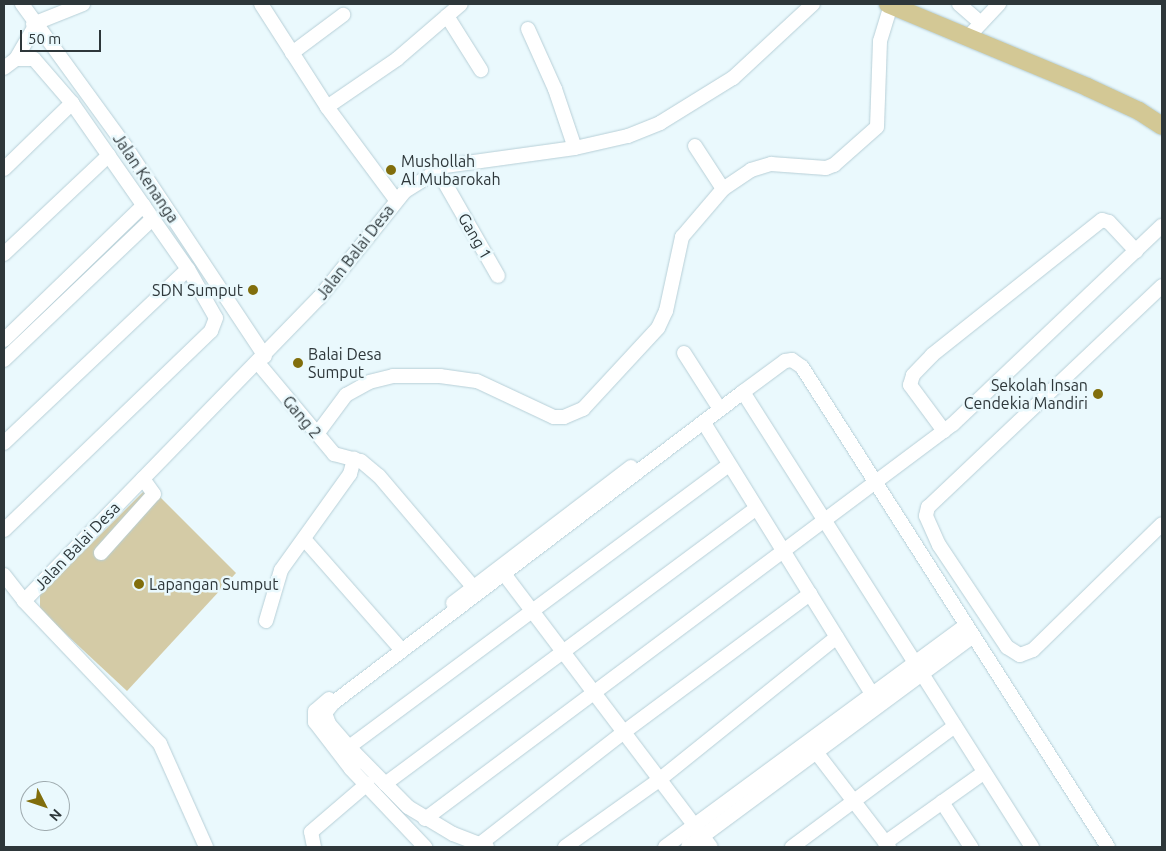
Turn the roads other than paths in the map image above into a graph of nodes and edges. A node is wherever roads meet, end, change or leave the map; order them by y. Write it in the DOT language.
graph roads {
  1 [pos="22,4"];
  2 [pos="83,4"];
  3 [pos="461,4"];
  4 [pos="813,4"];
  5 [pos="889,4"];
  6 [pos="959,4"];
  7 [pos="999,4"];
  8 [pos="263,5"];
  9 [pos="343,15"];
  10 [pos="447,16"];
  11 [pos="981,23"];
  12 [pos="34,25"];
  13 [pos="528,29"];
  14 [pos="967,38"];
  15 [pos="292,53"];
  16 [pos="16,59"];
  17 [pos="4,68"];
  18 [pos="482,70"];
  19 [pos="72,103"];
  20 [pos="327,106"];
  21 [pos="1162,126"];
  22 [pos="695,146"];
  23 [pos="574,148"];
  24 [pos="108,154"];
  25 [pos="4,169"];
  26 [pos="437,169"];
  27 [pos="723,189"];
  28 [pos="396,200"];
  29 [pos="144,205"];
  30 [pos="152,219"];
  31 [pos="1162,226"];
  32 [pos="1136,251"];
  33 [pos="4,254"];
  34 [pos="188,269"];
  35 [pos="498,276"];
  36 [pos="1162,286"];
  37 [pos="6,334"];
  38 [pos="684,353"];
  39 [pos="5,356"];
  40 [pos="261,360"];
  41 [pos="792,360"];
  42 [pos="743,392"];
  43 [pos="716,402"];
  44 [pos="704,423"];
  45 [pos="944,430"];
  46 [pos="317,434"];
  47 [pos="4,443"];
  48 [pos="354,459"];
  49 [pos="728,466"];
  50 [pos="143,479"];
  51 [pos="873,481"];
  52 [pos="755,509"];
  53 [pos="824,519"];
  54 [pos="1162,524"];
  55 [pos="4,530"];
  56 [pos="305,540"];
  57 [pos="784,550"];
  58 [pos="101,553"];
  59 [pos="505,575"];
  60 [pos="4,577"];
  61 [pos="473,587"];
  62 [pos="810,594"];
  63 [pos="24,601"];
  64 [pos="532,610"];
  65 [pos="266,621"];
  66 [pos="970,630"];
  67 [pos="838,637"];
  68 [pos="398,646"];
  69 [pos="562,650"];
  70 [pos="917,669"];
  71 [pos="593,692"];
  72 [pos="871,692"];
  73 [pos="954,726"];
  74 [pos="624,732"];
  75 [pos="349,747"];
  76 [pos="816,752"];
  77 [pos="356,764"];
  78 [pos="776,765"];
  79 [pos="983,773"];
  80 [pos="785,776"];
  81 [pos="659,780"];
  82 [pos="367,784"];
  83 [pos="385,784"];
  84 [pos="853,801"];
  85 [pos="942,802"];
  86 [pos="425,819"];
  87 [pos="703,836"];
  88 [pos="887,845"];
  89 [pos="484,846"];
  90 [pos="206,847"];
  91 [pos="314,847"];
  92 [pos="425,847"];
  93 [pos="565,847"];
  94 [pos="665,847"];
  95 [pos="688,847"];
  96 [pos="792,847"];
  97 [pos="971,847"];
  98 [pos="1032,847"];
  99 [pos="1108,847"];
  1 -- 12 [label="street, Jalan Kenanga"];
  2 -- 12 [label="street"];
  3 -- 10 [label="street"];
  4 -- 23 [label="street, Jalan Balai Desa"];
  5 -- 14 [label="main road"];
  5 -- 27 [label="street"];
  6 -- 11 [label="street"];
  7 -- 11 [label="street"];
  8 -- 15 [label="street"];
  9 -- 15 [label="street"];
  10 -- 18 [label="street"];
  10 -- 20 [label="street"];
  11 -- 14 [label="street"];
  12 -- 16 [label="street"];
  12 -- 40 [label="street, Jalan Kenanga"];
  13 -- 23 [label="street"];
  14 -- 21 [label="main road"];
  15 -- 20 [label="street"];
  16 -- 17 [label="street"];
  16 -- 19 [label="street"];
  19 -- 24 [label="street"];
  19 -- 25 [label="street"];
  20 -- 28 [label="street"];
  22 -- 27 [label="street"];
  23 -- 26 [label="street, Jalan Balai Desa"];
  24 -- 29 [label="street"];
  24 -- 33 [label="street"];
  26 -- 28 [label="street, Jalan Balai Desa"];
  26 -- 35 [label="street, Gang 1"];
  27 -- 46 [label="street"];
  28 -- 40 [label="street, Jalan Balai Desa"];
  29 -- 30 [label="street"];
  29 -- 37 [label="street"];
  30 -- 34 [label="street"];
  30 -- 39 [label="street"];
  31 -- 32 [label="street"];
  32 -- 45 [label="street"];
  32 -- 45 [label="street"];
  34 -- 47 [label="street"];
  34 -- 55 [label="street"];
  36 -- 54 [label="street"];
  38 -- 43 [label="street"];
  40 -- 46 [label="street, Gang 2"];
  40 -- 50 [label="street, Jalan Balai Desa"];
  41 -- 42 [label="street"];
  41 -- 43 [label="street"];
  41 -- 51 [label="street"];
  42 -- 44 [label="street"];
  42 -- 53 [label="street"];
  43 -- 61 [label="street"];
  44 -- 49 [label="street"];
  44 -- 59 [label="street"];
  45 -- 51 [label="street"];
  46 -- 48 [label="street, Gang 2"];
  48 -- 56 [label="street"];
  48 -- 61 [label="street, Gang 2"];
  49 -- 52 [label="street"];
  49 -- 64 [label="street"];
  50 -- 58 [label="street"];
  50 -- 63 [label="street, Jalan Balai Desa"];
  51 -- 53 [label="street"];
  51 -- 66 [label="street"];
  52 -- 57 [label="street"];
  52 -- 69 [label="street"];
  53 -- 57 [label="street"];
  53 -- 70 [label="street"];
  56 -- 65 [label="street"];
  56 -- 68 [label="street"];
  57 -- 62 [label="street"];
  57 -- 71 [label="street"];
  59 -- 64 [label="street"];
  59 -- 75 [label="street"];
  60 -- 63 [label="street"];
  61 -- 68 [label="street"];
  62 -- 67 [label="street"];
  62 -- 74 [label="street"];
  63 -- 90 [label="street"];
  64 -- 69 [label="street"];
  64 -- 75 [label="street"];
  66 -- 70 [label="street"];
  66 -- 99 [label="street"];
  67 -- 72 [label="street"];
  67 -- 81 [label="street"];
  68 -- 77 [label="street"];
  69 -- 71 [label="street"];
  69 -- 83 [label="street"];
  70 -- 72 [label="street"];
  70 -- 73 [label="street"];
  70 -- 76 [label="street"];
  71 -- 74 [label="street"];
  71 -- 86 [label="street"];
  72 -- 78 [label="street"];
  73 -- 79 [label="street"];
  73 -- 84 [label="street"];
  74 -- 81 [label="street"];
  74 -- 89 [label="street"];
  75 -- 77 [label="street"];
  76 -- 80 [label="street"];
  76 -- 84 [label="street"];
  77 -- 82 [label="street"];
  77 -- 83 [label="street"];
  78 -- 80 [label="street"];
  78 -- 87 [label="street"];
  79 -- 85 [label="street"];
  79 -- 98 [label="street"];
  80 -- 87 [label="street"];
  81 -- 87 [label="street"];
  81 -- 93 [label="street"];
  82 -- 91 [label="street"];
  82 -- 92 [label="street"];
  83 -- 86 [label="street"];
  84 -- 88 [label="street"];
  84 -- 96 [label="street"];
  85 -- 88 [label="street"];
  85 -- 97 [label="street"];
  86 -- 89 [label="street"];
  87 -- 94 [label="street"];
  87 -- 95 [label="street"];
}
